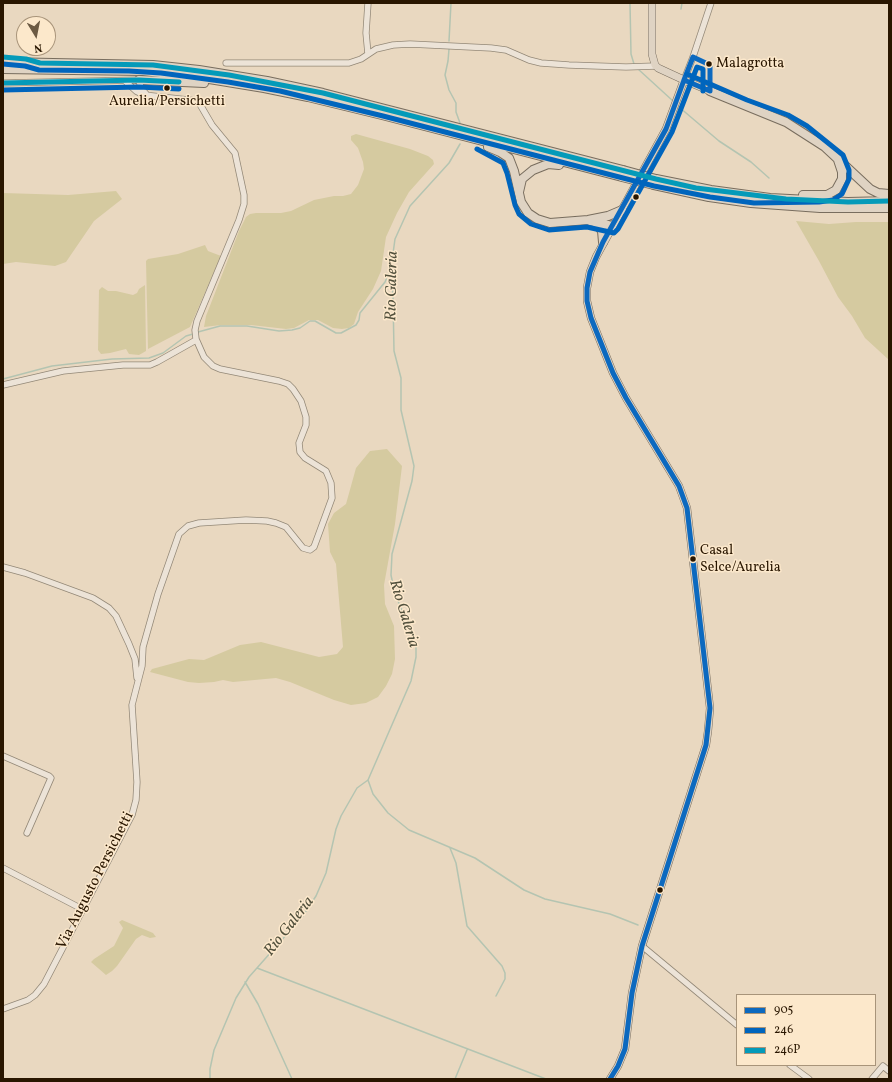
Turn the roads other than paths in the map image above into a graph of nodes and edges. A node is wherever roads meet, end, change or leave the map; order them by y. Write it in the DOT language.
graph roads {
  1 [pos="368,3"];
  2 [pos="652,3"];
  3 [pos="711,3"];
  4 [pos="368,54"];
  5 [pos="3,57"];
  6 [pos="3,62"];
  7 [pos="40,63"];
  8 [pos="226,63"];
  9 [pos="656,66"];
  10 [pos="3,69"];
  11 [pos="139,80"];
  12 [pos="684,80"];
  13 [pos="125,81"];
  14 [pos="3,83"];
  15 [pos="264,88"];
  16 [pos="710,91"];
  17 [pos="148,95"];
  18 [pos="434,125"];
  19 [pos="466,136"];
  20 [pos="837,158"];
  21 [pos="623,174"];
  22 [pos="655,182"];
  23 [pos="889,194"];
  24 [pos="519,195"];
  25 [pos="754,196"];
  26 [pos="889,201"];
  27 [pos="889,208"];
  28 [pos="622,210"];
  29 [pos="594,220"];
  30 [pos="612,226"];
  31 [pos="603,242"];
  32 [pos="196,338"];
  33 [pos="3,385"];
  34 [pos="3,567"];
  35 [pos="138,680"];
  36 [pos="3,756"];
  37 [pos="27,833"];
  38 [pos="3,868"];
  39 [pos="82,909"];
  40 [pos="642,946"];
  41 [pos="3,1010"];
  42 [pos="736,1024"];
  43 [pos="791,1066"];
  44 [pos="889,1071"];
  45 [pos="610,1079"];
  46 [pos="809,1079"];
  47 [pos="872,1079"];
  1 -- 4 [label="street"];
  2 -- 9 [label="main road"];
  3 -- 12 [label="street"];
  4 -- 8 [label="street"];
  4 -- 9 [label="street"];
  5 -- 7 [label="highway"];
  6 -- 7 [label="highway"];
  7 -- 18 [label="highway"];
  9 -- 12 [label="main road"];
  10 -- 15 [label="highway"];
  11 -- 13 [label="street"];
  11 -- 15 [label="highway"];
  11 -- 17 [label="street"];
  12 -- 16 [label="main road"];
  12 -- 28 [label="main road"];
  13 -- 14 [label="street"];
  13 -- 17 [label="street, Via Augusto Persichetti"];
  15 -- 18 [label="highway"];
  16 -- 20 [label="highway"];
  17 -- 32 [label="street, Via Augusto Persichetti"];
  18 -- 19 [label="highway"];
  18 -- 21 [label="highway"];
  19 -- 21 [label="highway"];
  19 -- 24 [label="highway"];
  20 -- 23 [label="highway"];
  20 -- 25 [label="highway"];
  21 -- 22 [label="highway, bridge"];
  21 -- 24 [label="highway"];
  22 -- 25 [label="highway"];
  22 -- 27 [label="highway"];
  24 -- 29 [label="highway"];
  25 -- 26 [label="highway"];
  28 -- 29 [label="highway"];
  28 -- 30 [label="main road"];
  29 -- 30 [label="highway"];
  29 -- 31 [label="highway"];
  30 -- 31 [label="main road"];
  31 -- 40 [label="main road"];
  32 -- 33 [label="street"];
  32 -- 35 [label="street, Via Augusto Persichetti"];
  34 -- 35 [label="street"];
  35 -- 39 [label="street, Via Augusto Persichetti"];
  36 -- 37 [label="street"];
  38 -- 39 [label="street"];
  39 -- 41 [label="street, Via Augusto Persichetti"];
  40 -- 42 [label="street"];
  40 -- 45 [label="main road"];
  43 -- 46 [label="street"];
  44 -- 47 [label="street"];
}
